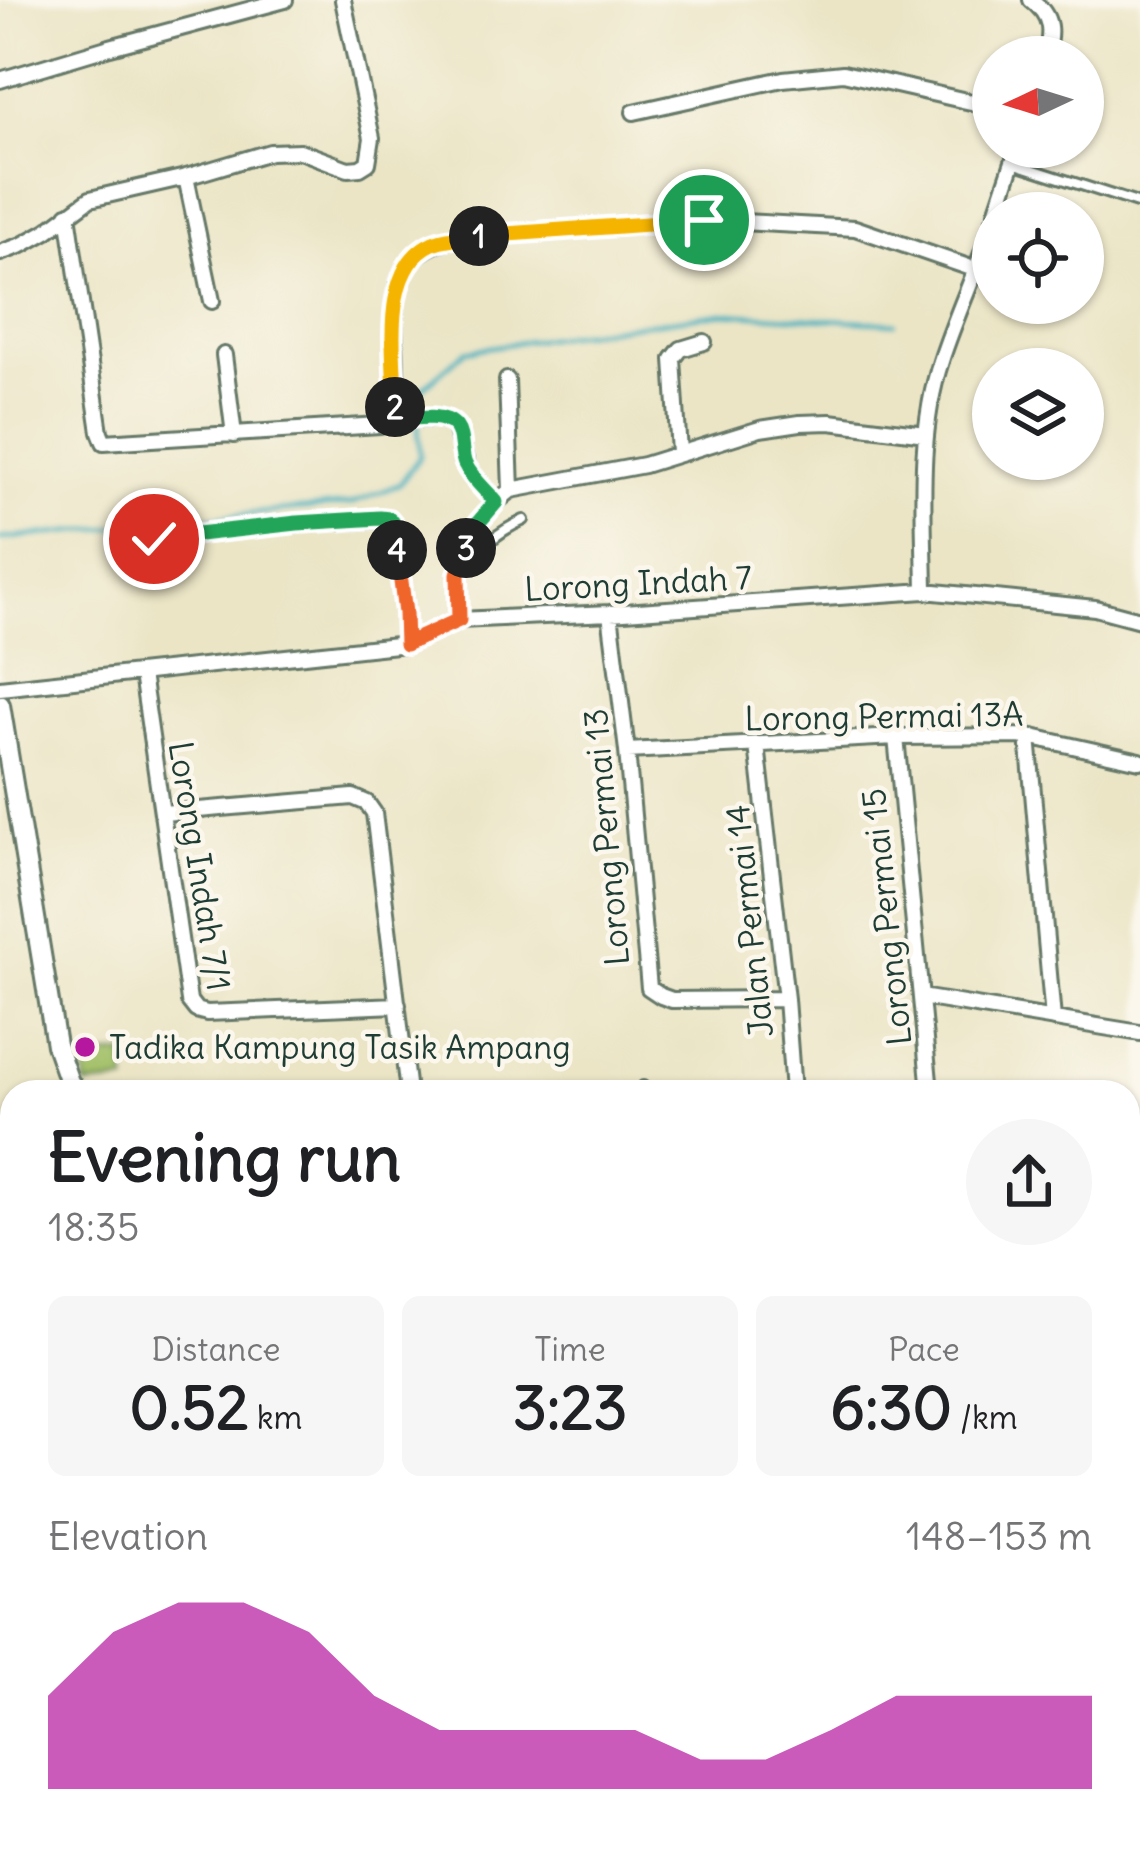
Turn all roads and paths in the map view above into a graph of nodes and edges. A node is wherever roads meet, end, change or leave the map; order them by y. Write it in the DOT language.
graph roads {
  1 [pos="285,0"];
  2 [pos="343,0"];
  3 [pos="1031,0"];
  4 [pos="1051,36"];
  5 [pos="0,80"];
  6 [pos="972,102"];
  7 [pos="634,112"];
  8 [pos="1027,168"];
  9 [pos="186,177"];
  10 [pos="1140,205"];
  11 [pos="68,214"];
  12 [pos="0,253"];
  13 [pos="972,268"];
  14 [pos="972,283"];
  15 [pos="212,302"];
  16 [pos="704,342"];
  17 [pos="224,355"];
  18 [pos="507,380"];
  19 [pos="390,420"];
  20 [pos="926,434"];
  21 [pos="234,435"];
  22 [pos="679,453"];
  23 [pos="511,490"];
  24 [pos="496,502"];
  25 [pos="524,520"];
  26 [pos="154,539"];
  27 [pos="457,589"];
  28 [pos="925,591"];
  29 [pos="610,613"];
  30 [pos="459,620"];
  31 [pos="1140,620"];
  32 [pos="406,644"];
  33 [pos="142,674"];
  34 [pos="0,688"];
  35 [pos="0,705"];
  36 [pos="1028,736"];
  37 [pos="896,737"];
  38 [pos="757,745"];
  39 [pos="627,752"];
  40 [pos="1140,760"];
  41 [pos="6,790"];
  42 [pos="164,813"];
  43 [pos="921,997"];
  44 [pos="786,999"];
  45 [pos="398,1005"];
  46 [pos="1054,1019"];
  47 [pos="1140,1034"];
  48 [pos="70,1080"];
  49 [pos="407,1080"];
  50 [pos="792,1080"];
  51 [pos="929,1080"];
  1 -- 5 [label="street"];
  2 -- 9 [label="street"];
  3 -- 4 [label="street"];
  6 -- 7 [label="street"];
  8 -- 10 [label="lane"];
  9 -- 11 [label="street"];
  9 -- 15 [label="street"];
  11 -- 12 [label="street"];
  11 -- 21 [label="street"];
  13 -- 19 [label="street"];
  14 -- 20 [label="street"];
  16 -- 22 [label="street"];
  17 -- 21 [label="street"];
  18 -- 23 [label="street"];
  19 -- 21 [label="street"];
  19 -- 24 [label="street"];
  20 -- 22 [label="street"];
  20 -- 28 [label="street"];
  22 -- 23 [label="street"];
  23 -- 24 [label="street"];
  24 -- 27 [label="street"];
  25 -- 27 [label="lane"];
  26 -- 32 [label="street"];
  27 -- 30 [label="street"];
  28 -- 29 [label="street, Lorong Indah 7"];
  28 -- 31 [label="street, Lorong Indah 7"];
  29 -- 30 [label="street, Lorong Indah 7"];
  29 -- 39 [label="street, Lorong Permai 13"];
  30 -- 32 [label="street, Lorong Indah 7"];
  32 -- 33 [label="street, Lorong Indah 7"];
  33 -- 34 [label="street, Lorong Indah 7"];
  33 -- 42 [label="street, Lorong Indah 7/1"];
  35 -- 41 [label="street"];
  36 -- 37 [label="street, Lorong Permai 13A"];
  36 -- 40 [label="street, Lorong Permai 13A"];
  36 -- 46 [label="street"];
  37 -- 38 [label="street, Lorong Permai 13A"];
  37 -- 43 [label="street, Lorong Permai 15"];
  38 -- 39 [label="street, Lorong Permai 13A"];
  38 -- 44 [label="street, Jalan Permai 14"];
  39 -- 44 [label="street, Lorong Permai 13"];
  41 -- 48 [label="street"];
  42 -- 45 [label="street, Lorong Indah 7/1"];
  42 -- 45 [label="street"];
  43 -- 46 [label="street"];
  43 -- 51 [label="street, Lorong Permai 15"];
  44 -- 50 [label="street, Jalan Permai 14"];
  45 -- 49 [label="street"];
  46 -- 47 [label="street"];
}
